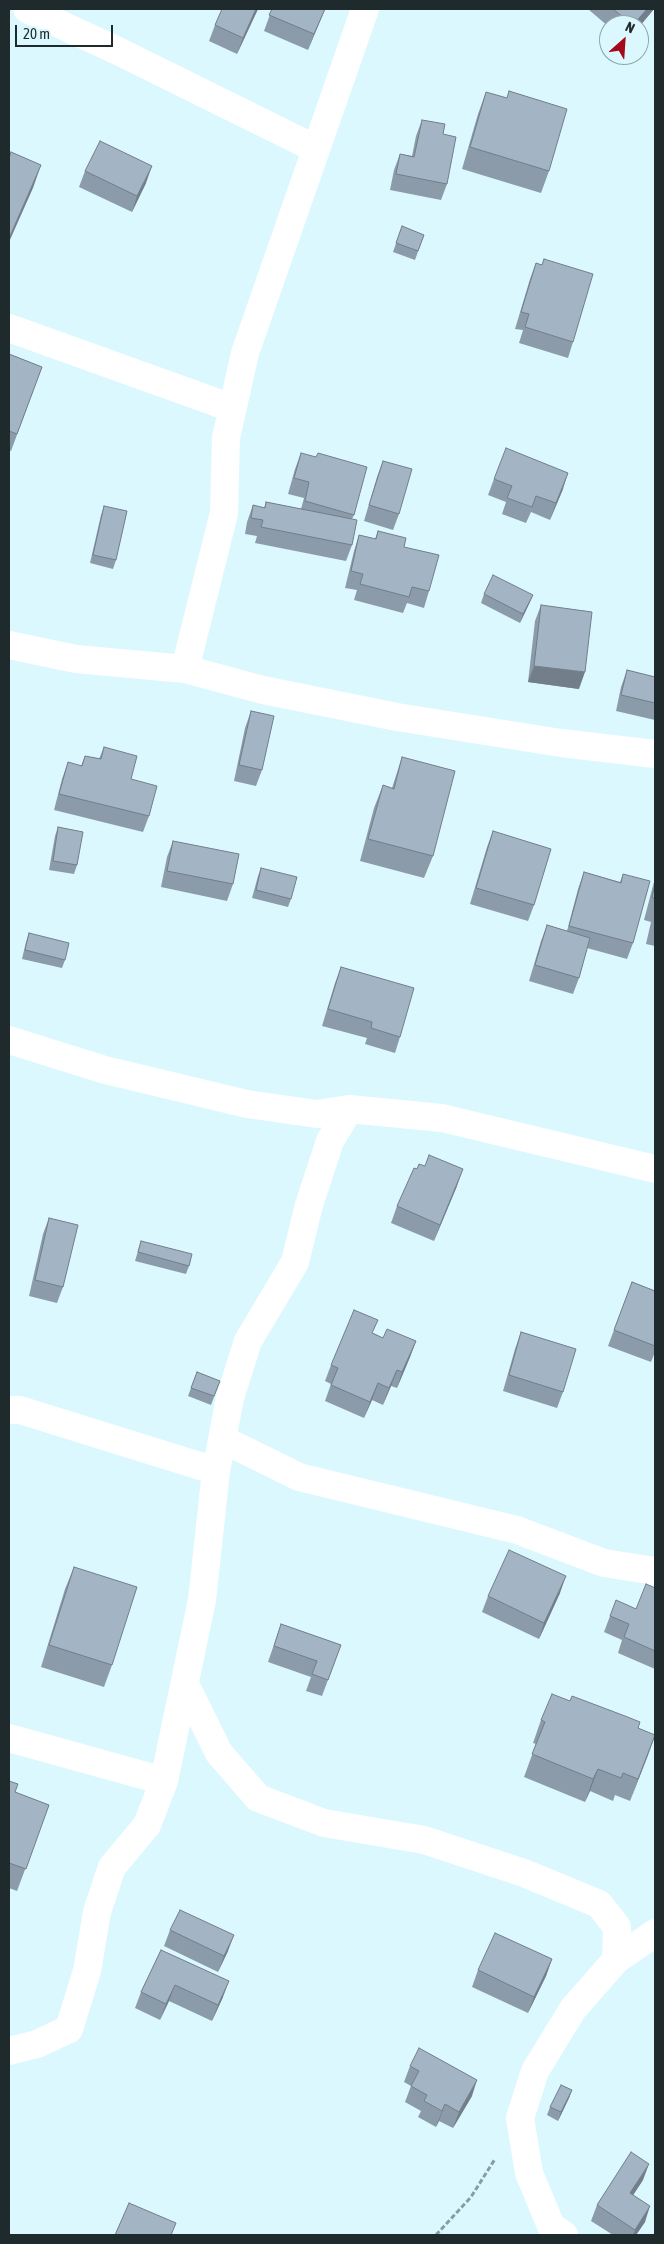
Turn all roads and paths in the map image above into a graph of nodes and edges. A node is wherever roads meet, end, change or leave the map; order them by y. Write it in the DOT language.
graph roads {
  1 [pos="27,9"];
  2 [pos="365,9"];
  3 [pos="316,149"];
  4 [pos="9,328"];
  5 [pos="232,408"];
  6 [pos="9,645"];
  7 [pos="185,669"];
  8 [pos="655,754"];
  9 [pos="9,1040"];
  10 [pos="349,1109"];
  11 [pos="655,1169"];
  12 [pos="9,1410"];
  13 [pos="222,1439"];
  14 [pos="216,1472"];
  15 [pos="655,1571"];
  16 [pos="185,1684"];
  17 [pos="9,1738"];
  18 [pos="164,1782"];
  19 [pos="655,1932"];
  20 [pos="616,1960"];
  21 [pos="9,2051"];
  22 [pos="495,2158"];
  23 [pos="436,2235"];
  24 [pos="564,2235"];
  1 -- 3 [label="street"];
  2 -- 3 [label="street"];
  3 -- 5 [label="street"];
  4 -- 5 [label="street"];
  5 -- 7 [label="street"];
  6 -- 7 [label="street"];
  7 -- 8 [label="street"];
  9 -- 10 [label="street"];
  10 -- 11 [label="street"];
  10 -- 13 [label="street"];
  12 -- 14 [label="street"];
  13 -- 14 [label="street"];
  13 -- 15 [label="street"];
  14 -- 16 [label="street"];
  16 -- 18 [label="street"];
  16 -- 20 [label="street"];
  17 -- 18 [label="street"];
  18 -- 21 [label="street"];
  19 -- 20 [label="street"];
  20 -- 24 [label="street"];
  22 -- 23 [label="path"];
}
